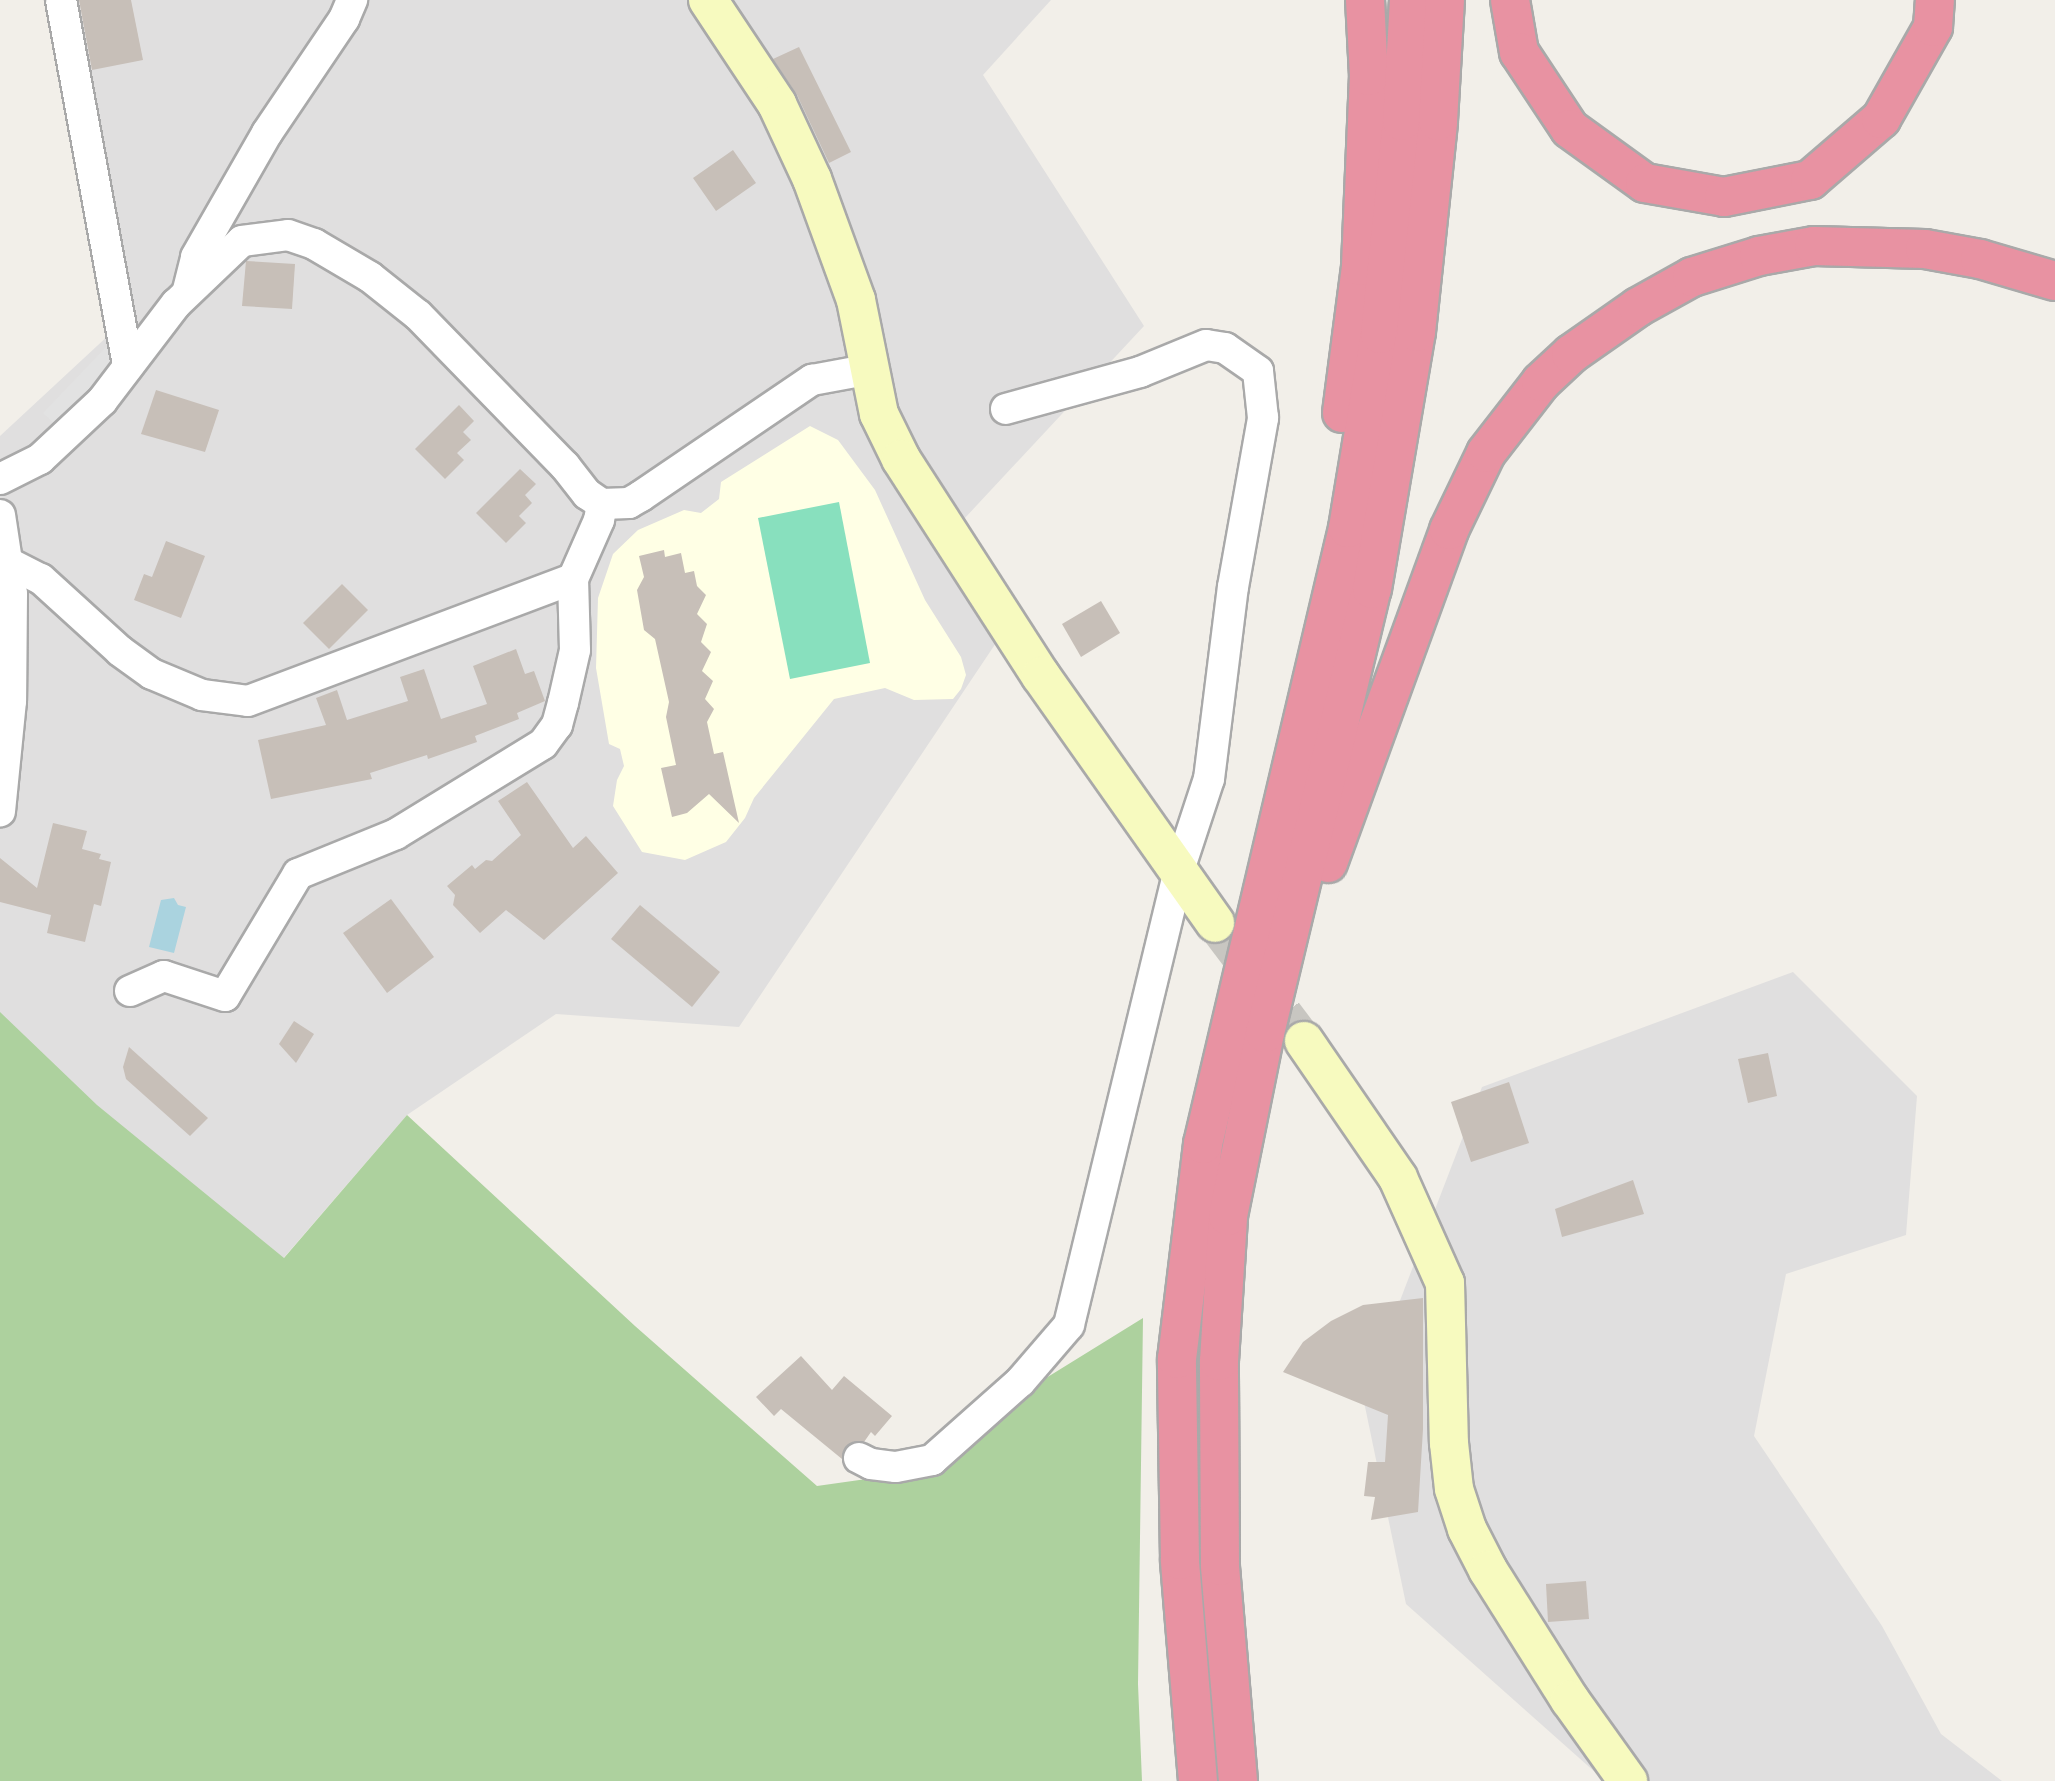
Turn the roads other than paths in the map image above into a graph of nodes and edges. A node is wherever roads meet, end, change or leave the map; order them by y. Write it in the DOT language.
graph roads {
  1 [pos="61,0"];
  2 [pos="352,0"];
  3 [pos="708,0"];
  4 [pos="1365,0"];
  5 [pos="1409,0"];
  6 [pos="1445,0"];
  7 [pos="1510,0"];
  8 [pos="1934,0"];
  9 [pos="2055,281"];
  10 [pos="188,290"];
  11 [pos="128,366"];
  12 [pos="870,373"];
  13 [pos="1006,409"];
  14 [pos="0,479"];
  15 [pos="602,504"];
  16 [pos="0,515"];
  17 [pos="7,562"];
  18 [pos="573,579"];
  19 [pos="0,811"];
  20 [pos="1271,860"];
  21 [pos="1179,870"];
  22 [pos="1214,923"];
  23 [pos="130,991"];
  24 [pos="1265,1032"];
  25 [pos="1304,1041"];
  26 [pos="859,1458"];
  27 [pos="1198,1781"];
  28 [pos="1238,1781"];
  29 [pos="1628,1781"];
  1 -- 11 [label="street"];
  2 -- 10 [label="street"];
  3 -- 12 [label="street"];
  4 -- 20 [label="highway"];
  5 -- 20 [label="highway"];
  6 -- 24 [label="highway"];
  7 -- 8 [label="highway"];
  9 -- 24 [label="highway"];
  10 -- 11 [label="street"];
  10 -- 15 [label="street"];
  11 -- 14 [label="street"];
  12 -- 15 [label="street"];
  12 -- 21 [label="street"];
  13 -- 21 [label="street"];
  15 -- 18 [label="street"];
  16 -- 17 [label="street"];
  17 -- 18 [label="street"];
  17 -- 19 [label="street"];
  18 -- 23 [label="street"];
  20 -- 27 [label="highway"];
  21 -- 22 [label="street"];
  21 -- 26 [label="street"];
  24 -- 28 [label="highway"];
  25 -- 29 [label="street"];
}
